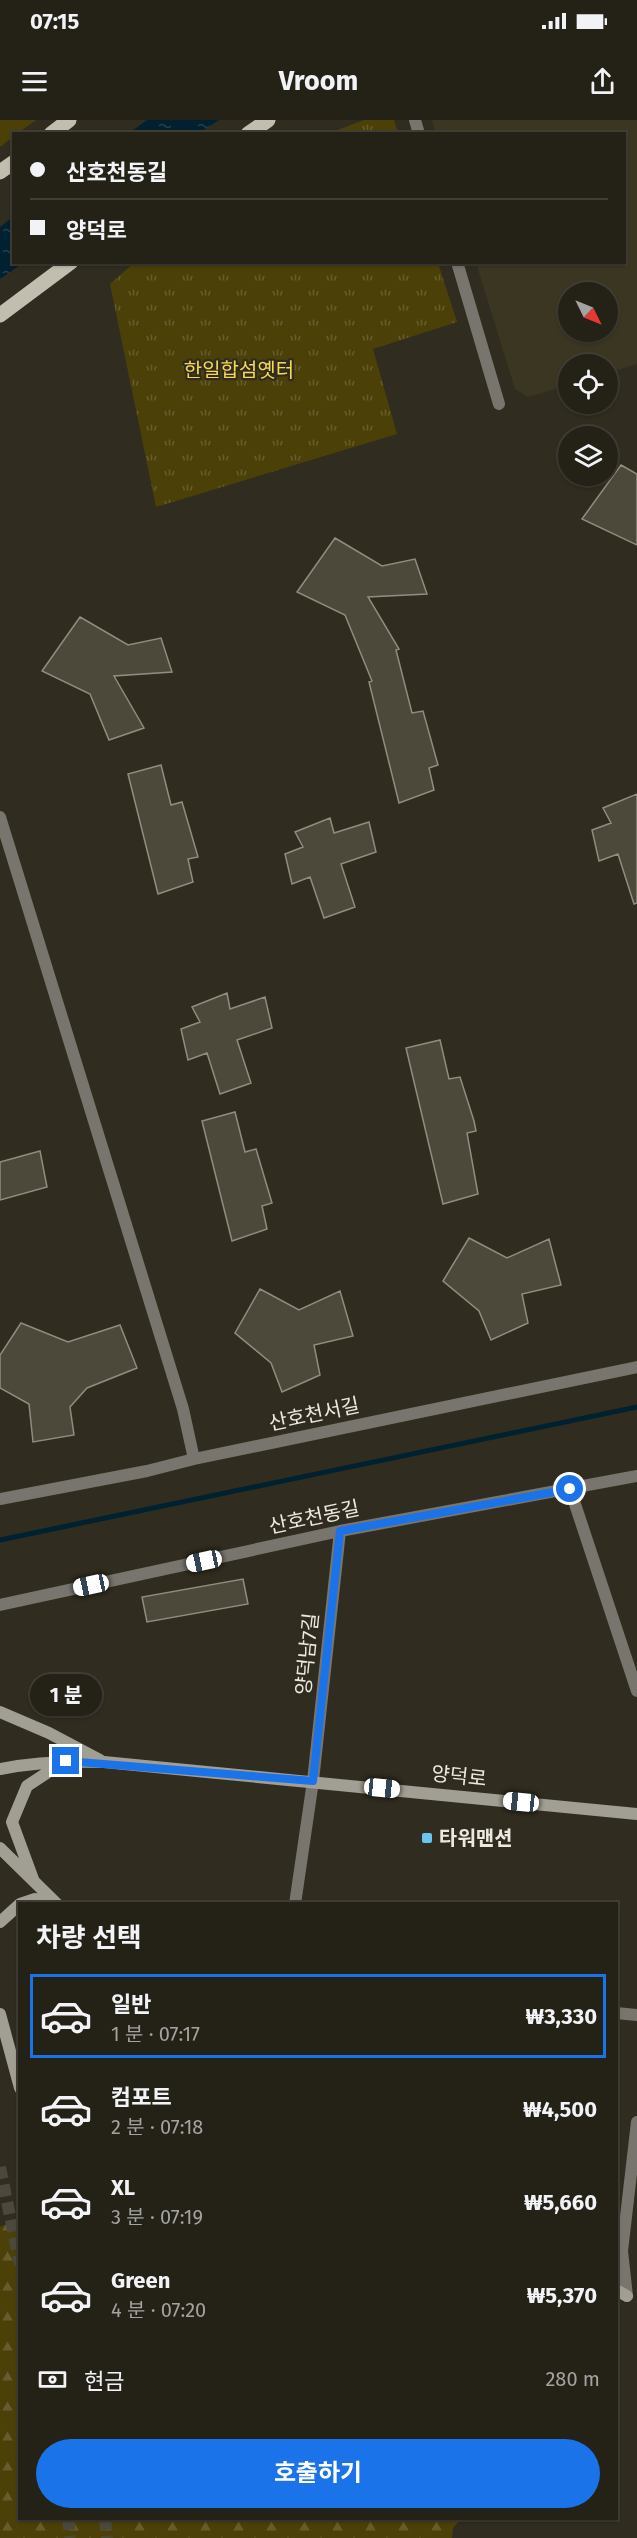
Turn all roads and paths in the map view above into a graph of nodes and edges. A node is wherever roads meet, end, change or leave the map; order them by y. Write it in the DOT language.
graph roads {
  1 [pos="69,120"];
  2 [pos="268,120"];
  3 [pos="54,132"];
  4 [pos="251,132"];
  5 [pos="67,264"];
  6 [pos="458,264"];
  7 [pos="0,315"];
  8 [pos="499,404"];
  9 [pos="0,816"];
  10 [pos="637,1367"];
  11 [pos="194,1459"];
  12 [pos="637,1476"];
  13 [pos="570,1489"];
  14 [pos="0,1499"];
  15 [pos="340,1531"];
  16 [pos="0,1605"];
  17 [pos="637,1691"];
  18 [pos="0,1712"];
  19 [pos="66,1761"];
  20 [pos="104,1762"];
  21 [pos="0,1769"];
  22 [pos="313,1781"];
  23 [pos="637,1814"];
  24 [pos="0,1848"];
  25 [pos="33,1880"];
  26 [pos="26,1902"];
  27 [pos="43,1902"];
  28 [pos="55,1902"];
  29 [pos="295,1902"];
  30 [pos="18,1906"];
  31 [pos="0,1922"];
  32 [pos="618,2013"];
  33 [pos="0,2014"];
  34 [pos="637,2015"];
  35 [pos="18,2081"];
  36 [pos="637,2122"];
  37 [pos="627,2296"];
  1 -- 3 [label="main road"];
  2 -- 4 [label="main road"];
  5 -- 7 [label="main road"];
  6 -- 8 [label="street"];
  9 -- 11 [label="street"];
  10 -- 11 [label="street, 산호천서길"];
  11 -- 14 [label="street, 산호천서길"];
  12 -- 13 [label="street, 산호천동길"];
  13 -- 15 [label="street, 산호천동길"];
  13 -- 17 [label="street"];
  15 -- 16 [label="street, 산호천동길"];
  15 -- 22 [label="street, 양덕남7길"];
  18 -- 20 [label="main road"];
  19 -- 20 [label="main road, 양덕로"];
  19 -- 21 [label="main road, 양덕로"];
  19 -- 25 [label="main road"];
  20 -- 22 [label="main road, 양덕로"];
  22 -- 23 [label="main road, 양덕로"];
  22 -- 29 [label="street"];
  24 -- 25 [label="main road"];
  25 -- 28 [label="main road"];
  26 -- 27 [label="main road"];
  30 -- 31 [label="main road"];
  32 -- 34 [label="street"];
  33 -- 35 [label="main road"];
  36 -- 37 [label="street"];
}
